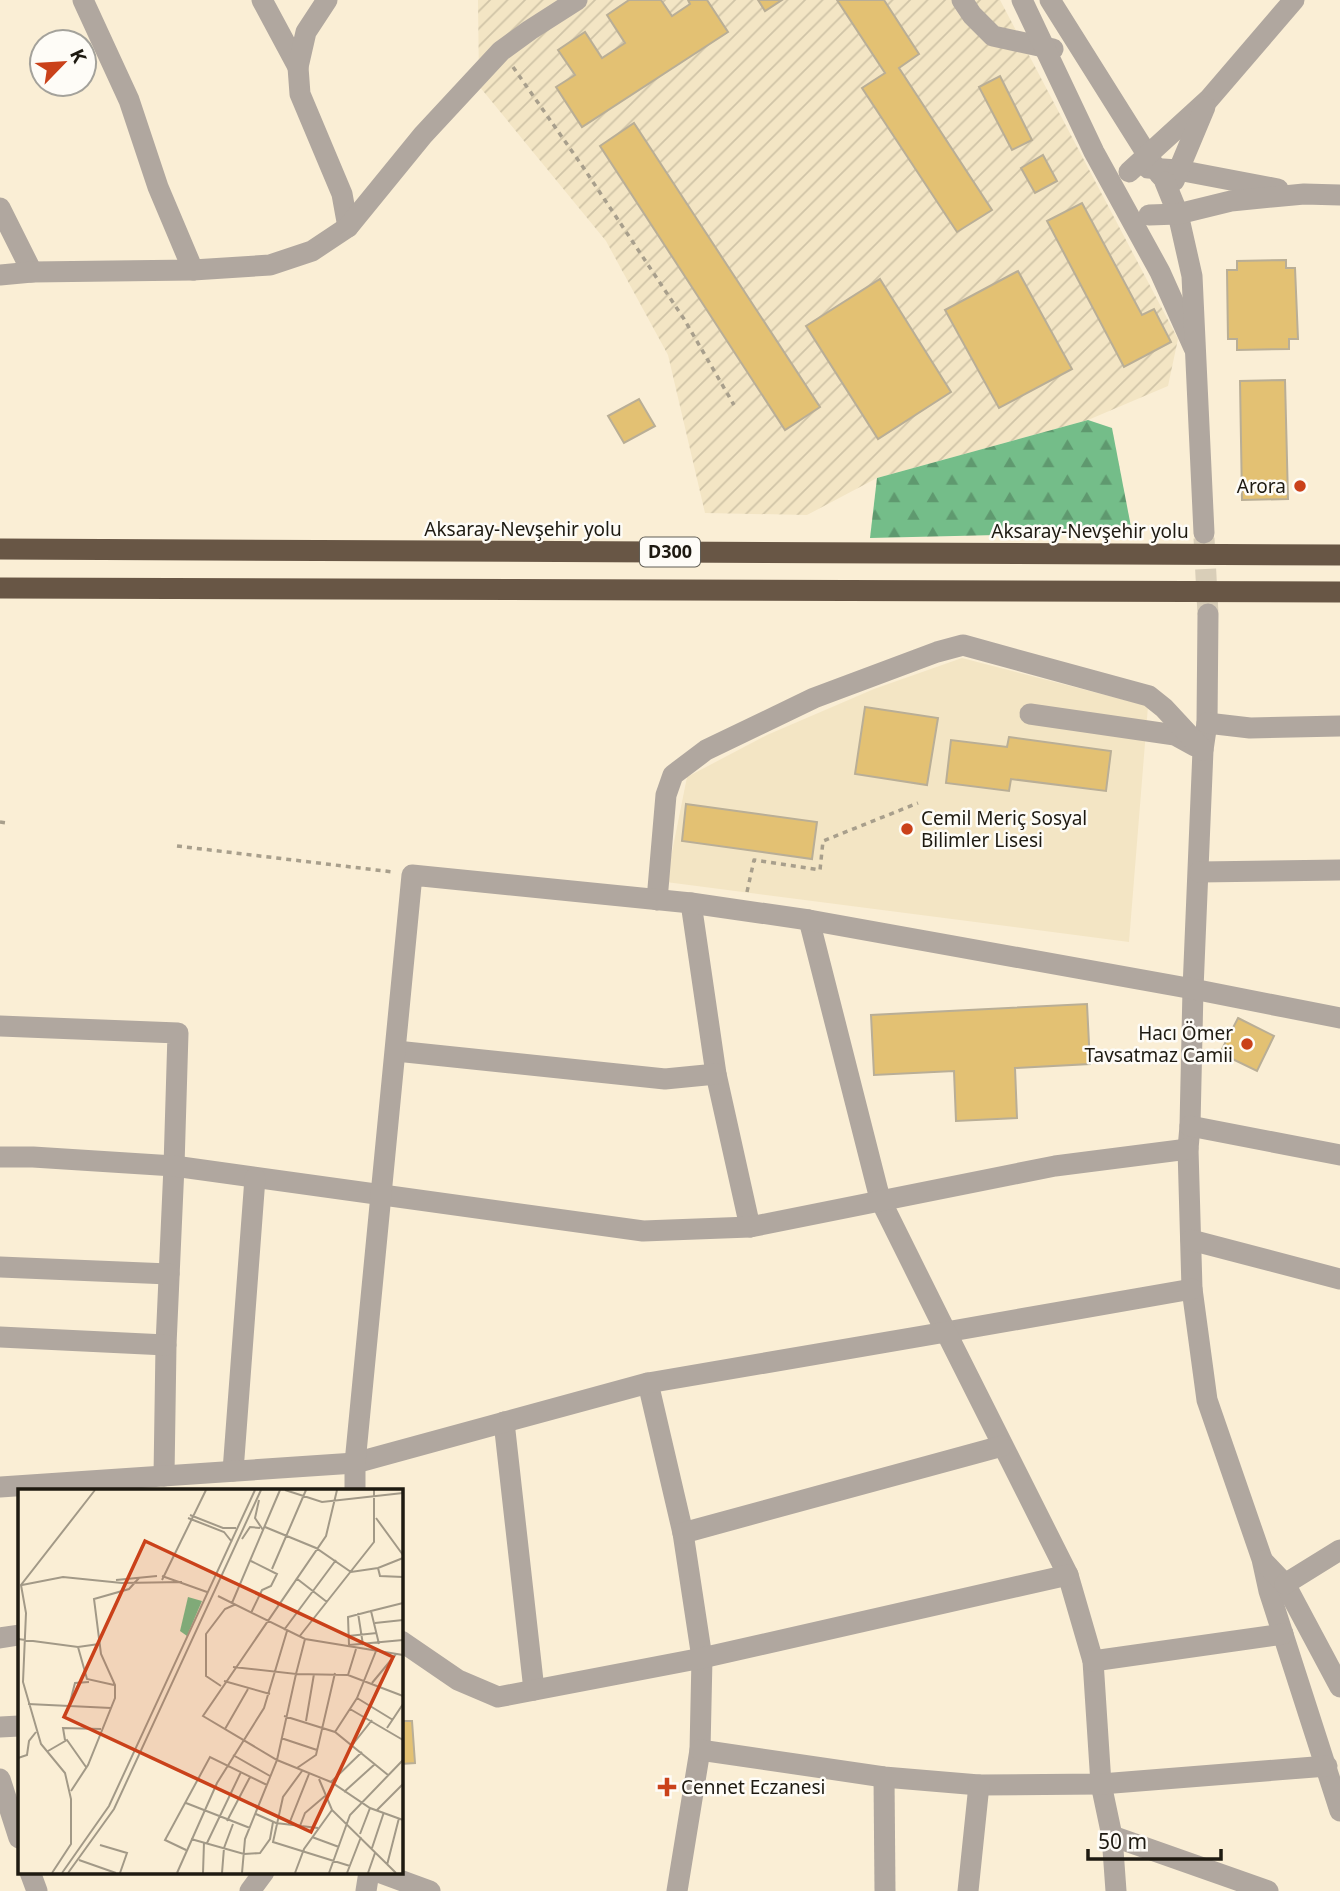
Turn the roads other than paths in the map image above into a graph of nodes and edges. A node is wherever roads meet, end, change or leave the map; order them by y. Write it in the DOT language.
graph roads {
  1 [pos="262,0"];
  2 [pos="327,0"];
  3 [pos="962,0"];
  4 [pos="1022,0"];
  5 [pos="1050,0"];
  6 [pos="1294,0"];
  7 [pos="90,2"];
  8 [pos="565,3"];
  9 [pos="1044,47"];
  10 [pos="1090,66"];
  11 [pos="298,67"];
  12 [pos="1209,99"];
  13 [pos="1159,179"];
  14 [pos="1304,194"];
  15 [pos="1340,195"];
  16 [pos="1121,202"];
  17 [pos="0,208"];
  18 [pos="348,227"];
  19 [pos="194,270"];
  20 [pos="32,272"];
  21 [pos="0,275"];
  22 [pos="1194,348"];
  23 [pos="1204,533"];
  24 [pos="0,549"];
  25 [pos="1340,555"];
  26 [pos="0,588"];
  27 [pos="1340,592"];
  28 [pos="1208,614"];
  29 [pos="1030,714"];
  30 [pos="1207,723"];
  31 [pos="1340,726"];
  32 [pos="1203,750"];
  33 [pos="1340,870"];
  34 [pos="1199,872"];
  35 [pos="657,900"];
  36 [pos="691,903"];
  37 [pos="809,920"];
  38 [pos="1193,989"];
  39 [pos="1340,1018"];
  40 [pos="0,1026"];
  41 [pos="396,1051"];
  42 [pos="716,1074"];
  43 [pos="1190,1126"];
  44 [pos="1188,1149"];
  45 [pos="1340,1155"];
  46 [pos="0,1157"];
  47 [pos="174,1166"];
  48 [pos="255,1178"];
  49 [pos="380,1195"];
  50 [pos="880,1199"];
  51 [pos="750,1227"];
  52 [pos="1191,1240"];
  53 [pos="0,1267"];
  54 [pos="169,1274"];
  55 [pos="1340,1279"];
  56 [pos="1192,1289"];
  57 [pos="946,1332"];
  58 [pos="0,1336"];
  59 [pos="166,1345"];
  60 [pos="648,1383"];
  61 [pos="504,1422"];
  62 [pos="1002,1446"];
  63 [pos="355,1463"];
  64 [pos="233,1471"];
  65 [pos="164,1476"];
  66 [pos="0,1487"];
  67 [pos="355,1489"];
  68 [pos="683,1533"];
  69 [pos="1340,1550"];
  70 [pos="1262,1559"];
  71 [pos="1068,1575"];
  72 [pos="1285,1584"];
  73 [pos="1283,1634"];
  74 [pos="18,1635"];
  75 [pos="0,1638"];
  76 [pos="402,1642"];
  77 [pos="702,1658"];
  78 [pos="1093,1661"];
  79 [pos="1334,1662"];
  80 [pos="1340,1687"];
  81 [pos="534,1690"];
  82 [pos="18,1726"];
  83 [pos="0,1727"];
  84 [pos="701,1750"];
  85 [pos="1327,1766"];
  86 [pos="884,1777"];
  87 [pos="0,1779"];
  88 [pos="1101,1784"];
  89 [pos="979,1785"];
  90 [pos="13,1800"];
  91 [pos="1340,1811"];
  92 [pos="18,1832"];
  93 [pos="1112,1836"];
  94 [pos="31,1874"];
  95 [pos="263,1874"];
  96 [pos="383,1874"];
  97 [pos="37,1891"];
  98 [pos="250,1891"];
  99 [pos="430,1891"];
  100 [pos="677,1891"];
  101 [pos="885,1891"];
  102 [pos="968,1891"];
  103 [pos="1116,1891"];
  104 [pos="1268,1891"];
  1 -- 11 [label="street"];
  2 -- 11 [label="street"];
  3 -- 9 [label="street"];
  4 -- 9 [label="street"];
  5 -- 10 [label="street"];
  6 -- 12 [label="street"];
  7 -- 19 [label="street"];
  8 -- 18 [label="street"];
  9 -- 10 [label="street"];
  9 -- 16 [label="street"];
  10 -- 13 [label="street"];
  11 -- 18 [label="street"];
  12 -- 13 [label="street"];
  12 -- 13 [label="street"];
  13 -- 14 [label="street"];
  13 -- 14 [label="street"];
  13 -- 16 [label="street"];
  13 -- 16 [label="street"];
  13 -- 22 [label="street"];
  14 -- 15 [label="street"];
  16 -- 22 [label="street"];
  17 -- 20 [label="street"];
  18 -- 19 [label="street"];
  19 -- 20 [label="street"];
  20 -- 21 [label="street"];
  22 -- 23 [label="street"];
  24 -- 25 [label="highway, Aksaray-Nevşehir yolu / D300"];
  26 -- 27 [label="highway, D300"];
  28 -- 30 [label="street"];
  29 -- 32 [label="street"];
  30 -- 31 [label="street"];
  30 -- 32 [label="street"];
  32 -- 34 [label="street"];
  32 -- 35 [label="street"];
  33 -- 34 [label="street"];
  34 -- 38 [label="street"];
  35 -- 36 [label="street"];
  35 -- 41 [label="street"];
  36 -- 37 [label="street"];
  36 -- 42 [label="street"];
  37 -- 38 [label="street"];
  37 -- 50 [label="street"];
  38 -- 39 [label="street"];
  38 -- 43 [label="street"];
  40 -- 47 [label="street"];
  41 -- 42 [label="street"];
  41 -- 49 [label="street"];
  42 -- 51 [label="street"];
  43 -- 44 [label="street"];
  43 -- 45 [label="street"];
  44 -- 50 [label="street"];
  44 -- 52 [label="street"];
  46 -- 47 [label="street"];
  47 -- 48 [label="street"];
  47 -- 54 [label="street"];
  48 -- 49 [label="street"];
  48 -- 64 [label="street"];
  49 -- 51 [label="street"];
  49 -- 63 [label="street"];
  50 -- 51 [label="street"];
  50 -- 57 [label="street"];
  52 -- 55 [label="street"];
  52 -- 56 [label="street"];
  53 -- 54 [label="street"];
  54 -- 59 [label="street"];
  56 -- 57 [label="street"];
  56 -- 70 [label="street"];
  57 -- 60 [label="street"];
  57 -- 62 [label="street"];
  58 -- 59 [label="street"];
  59 -- 65 [label="street"];
  60 -- 61 [label="street"];
  60 -- 68 [label="street"];
  61 -- 63 [label="street"];
  61 -- 81 [label="street"];
  62 -- 68 [label="street"];
  62 -- 71 [label="street"];
  63 -- 64 [label="street"];
  63 -- 67 [label="street"];
  64 -- 65 [label="street"];
  65 -- 66 [label="street"];
  68 -- 77 [label="street"];
  69 -- 72 [label="street"];
  70 -- 72 [label="street"];
  70 -- 73 [label="street"];
  71 -- 77 [label="street"];
  71 -- 78 [label="street"];
  72 -- 79 [label="street"];
  73 -- 78 [label="street"];
  73 -- 85 [label="street"];
  74 -- 75 [label="street"];
  76 -- 81 [label="street"];
  77 -- 81 [label="street"];
  77 -- 84 [label="street"];
  78 -- 88 [label="street"];
  79 -- 80 [label="street"];
  82 -- 83 [label="street"];
  84 -- 86 [label="street"];
  84 -- 100 [label="street"];
  85 -- 88 [label="street"];
  85 -- 91 [label="street"];
  86 -- 89 [label="street"];
  86 -- 101 [label="street"];
  87 -- 90 [label="street"];
  88 -- 89 [label="street"];
  88 -- 93 [label="street"];
  89 -- 102 [label="street"];
  90 -- 92 [label="street"];
  93 -- 103 [label="street"];
  93 -- 104 [label="street"];
  94 -- 97 [label="street"];
  95 -- 98 [label="street"];
  96 -- 99 [label="street"];
}
